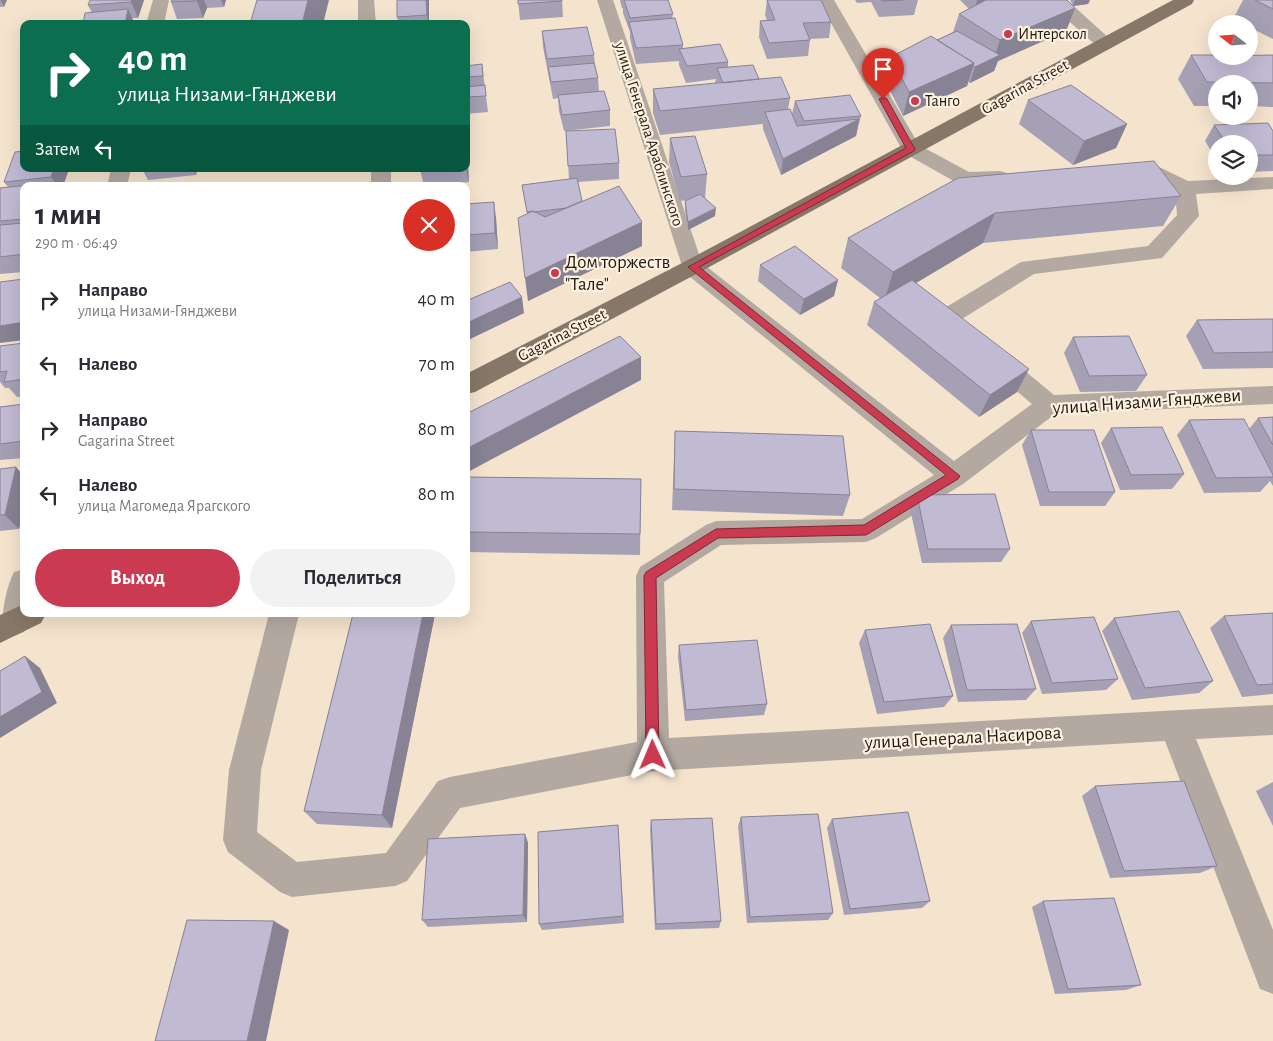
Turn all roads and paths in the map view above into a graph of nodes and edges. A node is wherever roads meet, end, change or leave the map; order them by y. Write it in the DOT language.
graph roads {
  1 [pos="161,0"];
  2 [pos="366,0"];
  3 [pos="605,0"];
  4 [pos="826,0"];
  5 [pos="1058,0"];
  6 [pos="1186,0"];
  7 [pos="156,20"];
  8 [pos="367,20"];
  9 [pos="1104,43"];
  10 [pos="911,149"];
  11 [pos="1110,171"];
  12 [pos="1024,176"];
  13 [pos="1273,183"];
  14 [pos="1185,188"];
  15 [pos="692,267"];
  16 [pos="470,383"];
  17 [pos="1273,395"];
  18 [pos="1049,405"];
  19 [pos="954,476"];
  20 [pos="20,599"];
  21 [pos="283,617"];
  22 [pos="15,622"];
  23 [pos="1273,720"];
  24 [pos="1174,726"];
  25 [pos="653,755"];
  26 [pos="1273,976"];
  1 -- 7 [label="street"];
  2 -- 8 [label="street"];
  3 -- 15 [label="street, улица Генерала Араблинского"];
  4 -- 10 [label="street"];
  5 -- 9 [label="street"];
  6 -- 9 [label="main road, Gagarina Street"];
  9 -- 10 [label="main road, Gagarina Street"];
  10 -- 12 [label="street"];
  10 -- 15 [label="main road, Gagarina Street"];
  11 -- 14 [label="street"];
  13 -- 14 [label="street"];
  14 -- 18 [label="street"];
  15 -- 16 [label="main road, Gagarina Street"];
  15 -- 19 [label="street"];
  17 -- 18 [label="street, улица Низами-Гянджеви"];
  18 -- 19 [label="street, улица Низами-Гянджеви"];
  19 -- 25 [label="street, улица Низами-Гянджеви"];
  20 -- 22 [label="street"];
  21 -- 25 [label="street, улица Генерала Насирова"];
  23 -- 24 [label="street, улица Генерала Насирова"];
  24 -- 25 [label="street, улица Генерала Насирова"];
  24 -- 26 [label="street"];
}
